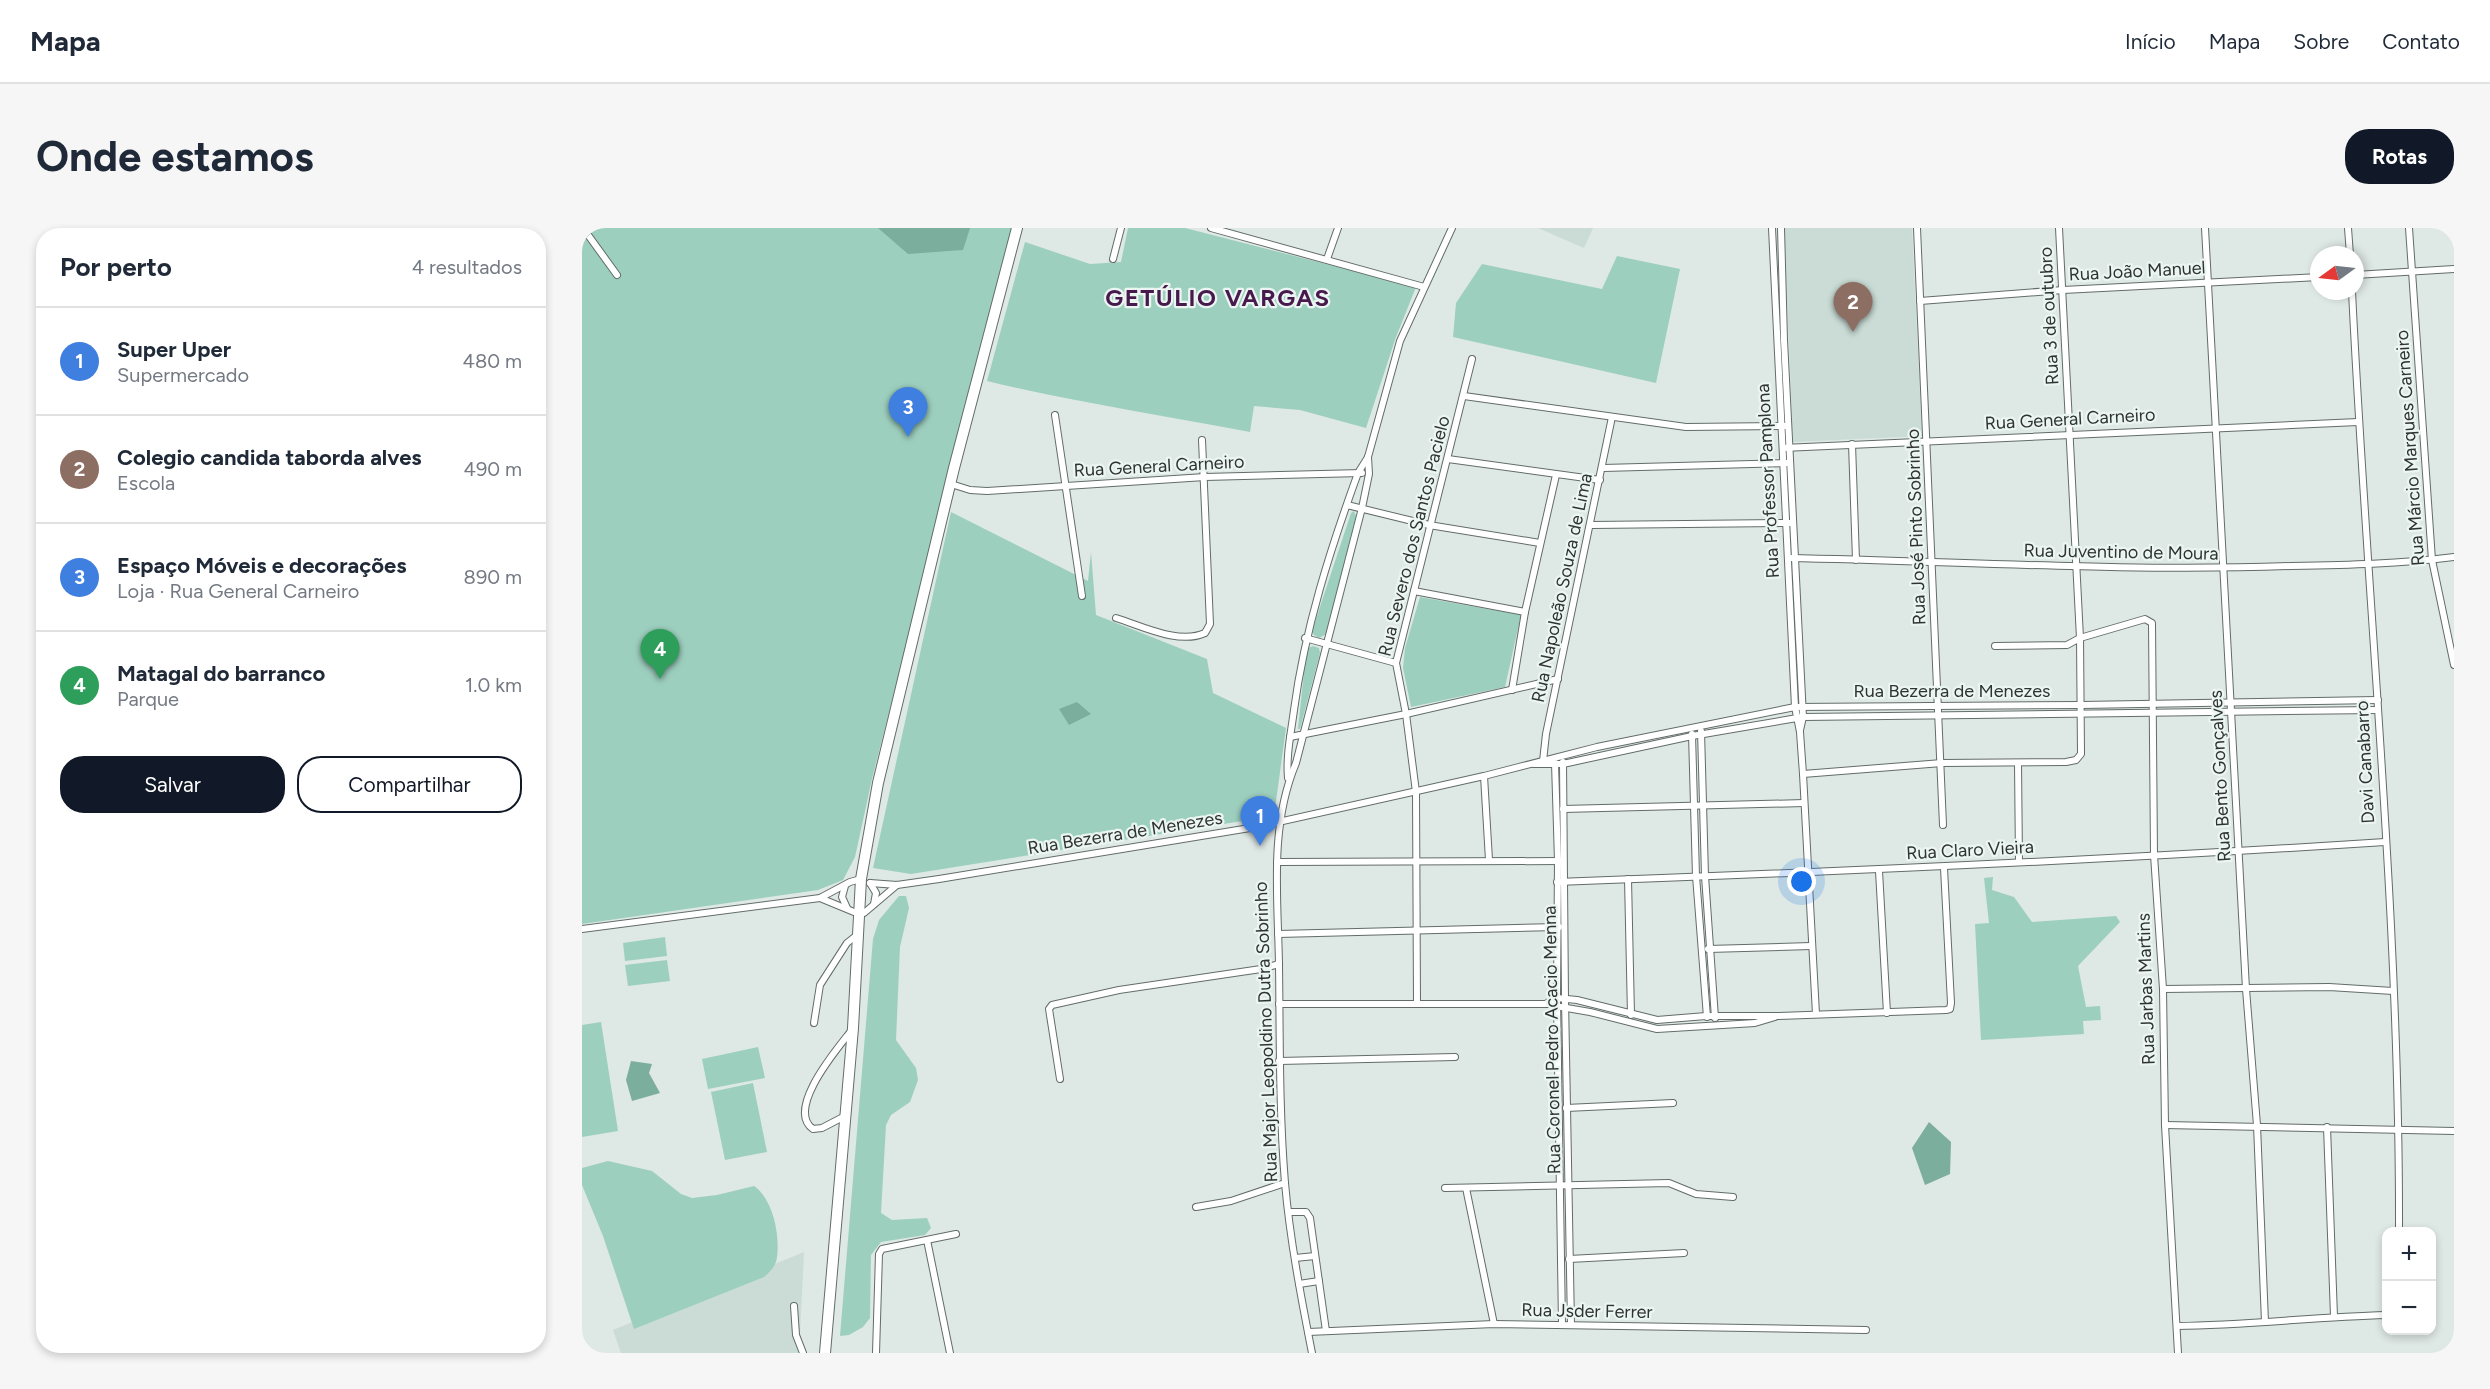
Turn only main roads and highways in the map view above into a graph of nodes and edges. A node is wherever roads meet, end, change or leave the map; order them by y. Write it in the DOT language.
graph roads {
  1 [pos="1017,228"];
  2 [pos="825,1353"];
  1 -- 2 [label="highway"];
}
